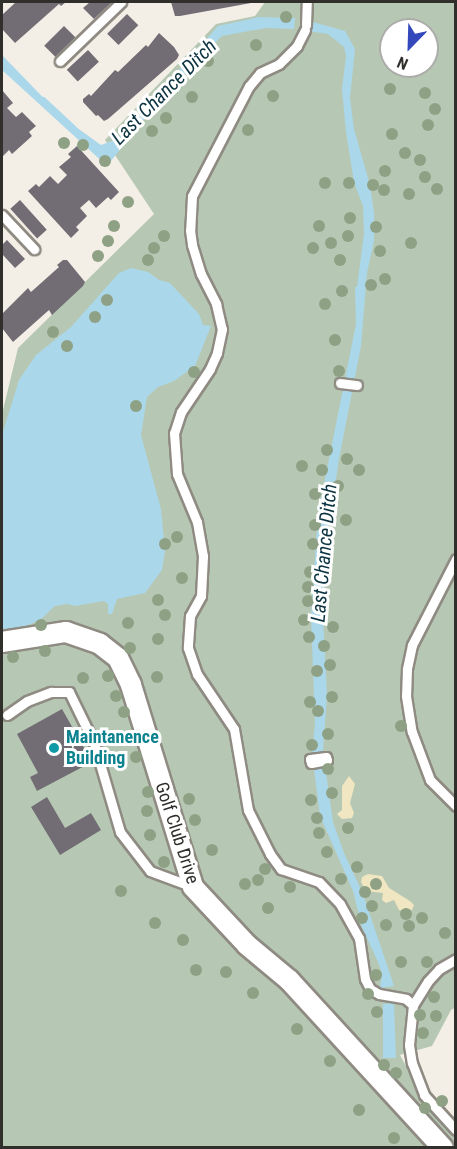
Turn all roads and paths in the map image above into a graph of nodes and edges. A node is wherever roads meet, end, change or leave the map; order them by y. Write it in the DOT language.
graph roads {
  1 [pos="121,2"];
  2 [pos="307,2"];
  3 [pos="60,61"];
  4 [pos="2,215"];
  5 [pos="34,249"];
  6 [pos="340,383"];
  7 [pos="357,385"];
  8 [pos="456,559"];
  9 [pos="2,642"];
  10 [pos="6,715"];
  11 [pos="456,807"];
  12 [pos="193,887"];
  13 [pos="456,959"];
  14 [pos="413,1005"];
  15 [pos="456,1130"];
  16 [pos="443,1148"];
  1 -- 3 [label="lane"];
  2 -- 14 [label="lane"];
  4 -- 5 [label="lane"];
  6 -- 7 [label="lane"];
  8 -- 11 [label="lane"];
  9 -- 12 [label="street, Golf Club Drive"];
  10 -- 12 [label="lane"];
  12 -- 16 [label="street, Golf Club Drive"];
  13 -- 14 [label="lane"];
  14 -- 15 [label="lane"];
}
